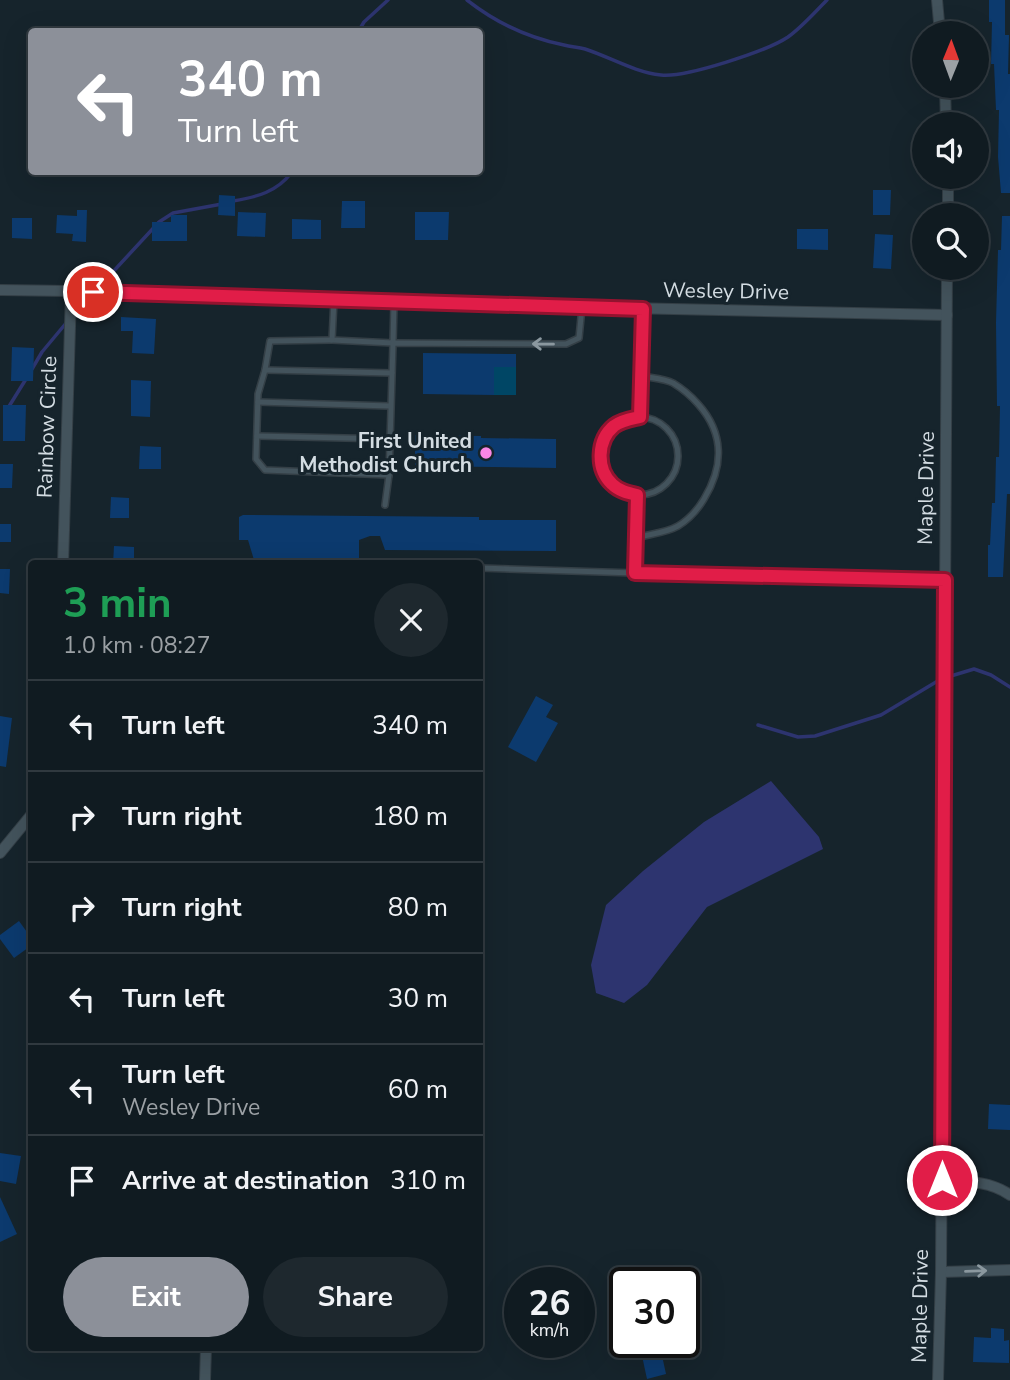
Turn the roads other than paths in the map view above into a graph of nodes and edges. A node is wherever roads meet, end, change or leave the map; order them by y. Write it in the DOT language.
graph roads {
  1 [pos="937,0"];
  2 [pos="939,21"];
  3 [pos="947,280"];
  4 [pos="0,290"];
  5 [pos="71,292"];
  6 [pos="334,300"];
  7 [pos="394,302"];
  8 [pos="582,307"];
  9 [pos="643,309"];
  10 [pos="947,315"];
  11 [pos="332,340"];
  12 [pos="393,343"];
  13 [pos="265,370"];
  14 [pos="391,373"];
  15 [pos="642,376"];
  16 [pos="258,402"];
  17 [pos="390,406"];
  18 [pos="640,417"];
  19 [pos="257,436"];
  20 [pos="389,439"];
  21 [pos="389,475"];
  22 [pos="637,495"];
  23 [pos="385,505"];
  24 [pos="636,538"];
  25 [pos="62,560"];
  26 [pos="483,568"];
  27 [pos="635,573"];
  28 [pos="945,580"];
  29 [pos="28,819"];
  30 [pos="0,853"];
  31 [pos="942,1180"];
  32 [pos="1010,1195"];
  33 [pos="1010,1270"];
  34 [pos="941,1272"];
  35 [pos="206,1351"];
  36 [pos="205,1380"];
  37 [pos="938,1380"];
  1 -- 2 [label="street"];
  3 -- 10 [label="street, Maple Drive"];
  4 -- 5 [label="street, Wesley Drive"];
  5 -- 6 [label="street, Wesley Drive"];
  5 -- 25 [label="street, Rainbow Circle"];
  6 -- 7 [label="street, Wesley Drive"];
  6 -- 11 [label="lane"];
  7 -- 8 [label="street, Wesley Drive"];
  7 -- 12 [label="lane"];
  8 -- 9 [label="street, Wesley Drive"];
  8 -- 12 [label="lane, one-way"];
  9 -- 10 [label="street, Wesley Drive"];
  9 -- 15 [label="lane"];
  10 -- 28 [label="street, Maple Drive"];
  11 -- 12 [label="lane"];
  11 -- 13 [label="lane"];
  12 -- 14 [label="lane"];
  13 -- 14 [label="lane"];
  13 -- 16 [label="lane"];
  14 -- 17 [label="lane"];
  15 -- 18 [label="lane"];
  15 -- 24 [label="lane"];
  16 -- 17 [label="lane"];
  16 -- 19 [label="lane"];
  17 -- 20 [label="lane"];
  18 -- 22 [label="lane"];
  18 -- 22 [label="lane"];
  19 -- 20 [label="lane"];
  19 -- 21 [label="lane"];
  20 -- 21 [label="lane"];
  21 -- 23 [label="lane"];
  22 -- 24 [label="lane"];
  24 -- 27 [label="lane"];
  26 -- 27 [label="lane"];
  27 -- 28 [label="lane"];
  28 -- 31 [label="street, Maple Drive"];
  29 -- 30 [label="street"];
  31 -- 32 [label="street"];
  31 -- 34 [label="street, Maple Drive"];
  34 -- 33 [label="street, one-way"];
  34 -- 37 [label="street, Maple Drive"];
  35 -- 36 [label="street"];
}
